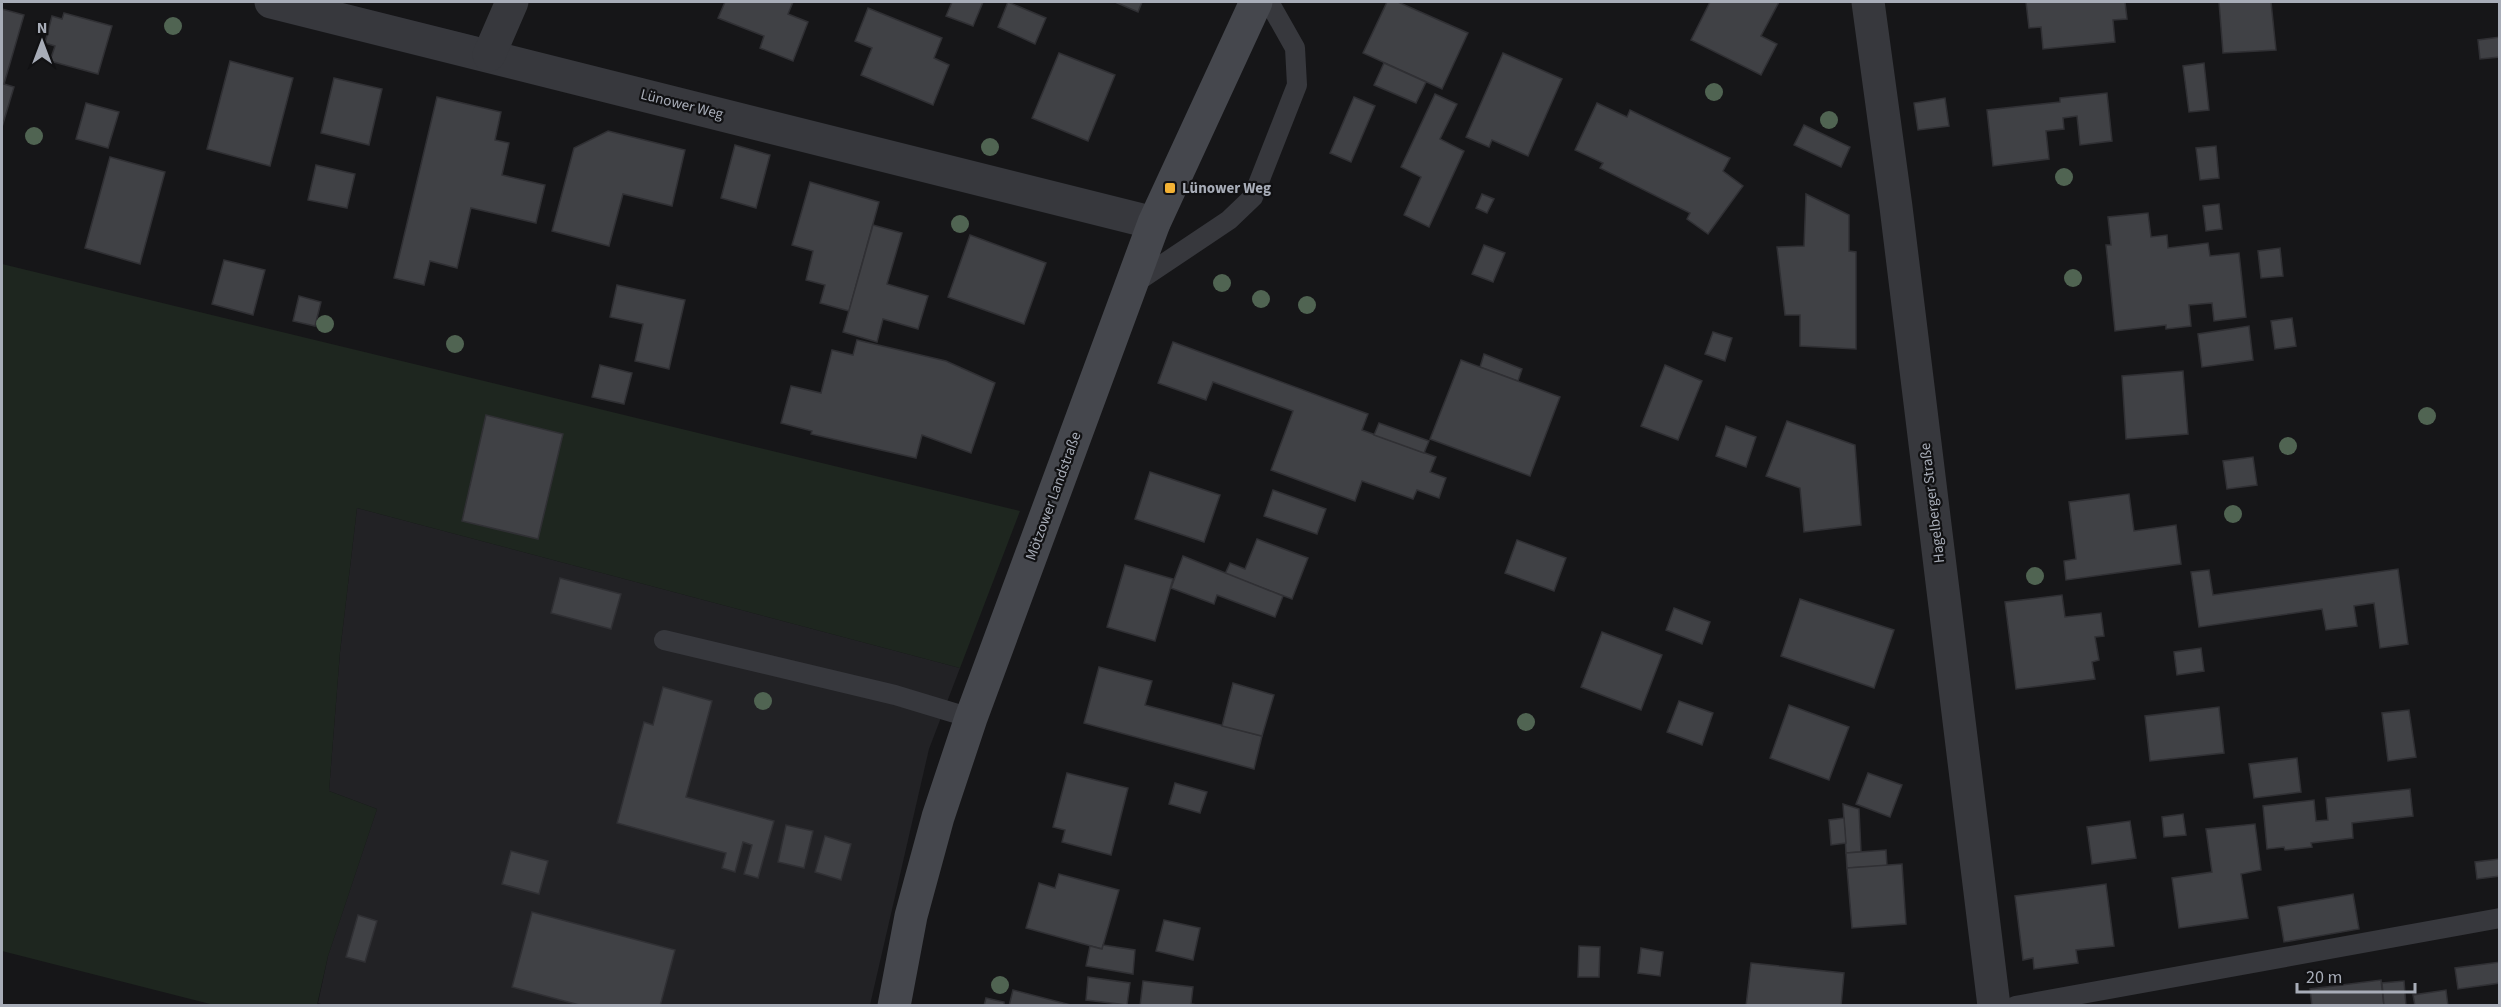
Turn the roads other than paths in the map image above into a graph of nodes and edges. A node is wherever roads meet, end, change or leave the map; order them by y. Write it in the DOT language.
graph roads {
  1 [pos="271,2"];
  2 [pos="512,2"];
  3 [pos="1256,2"];
  4 [pos="1269,2"];
  5 [pos="1868,2"];
  6 [pos="489,56"];
  7 [pos="1154,223"];
  8 [pos="1130,286"];
  9 [pos="664,640"];
  10 [pos="971,718"];
  11 [pos="2499,918"];
  12 [pos="894,1005"];
  13 [pos="1994,1005"];
  14 [pos="2015,1005"];
  1 -- 6 [label="street, Lünower Weg"];
  2 -- 6 [label="street"];
  3 -- 7 [label="main road, Mötzower Landstraße"];
  4 -- 8 [label="lane"];
  5 -- 13 [label="street, Hagelberger Straße"];
  6 -- 7 [label="street, Lünower Weg"];
  7 -- 8 [label="main road, Mötzower Landstraße"];
  8 -- 10 [label="main road, Mötzower Landstraße"];
  9 -- 10 [label="lane"];
  10 -- 12 [label="main road, Mötzower Landstraße"];
  11 -- 14 [label="lane"];
}
